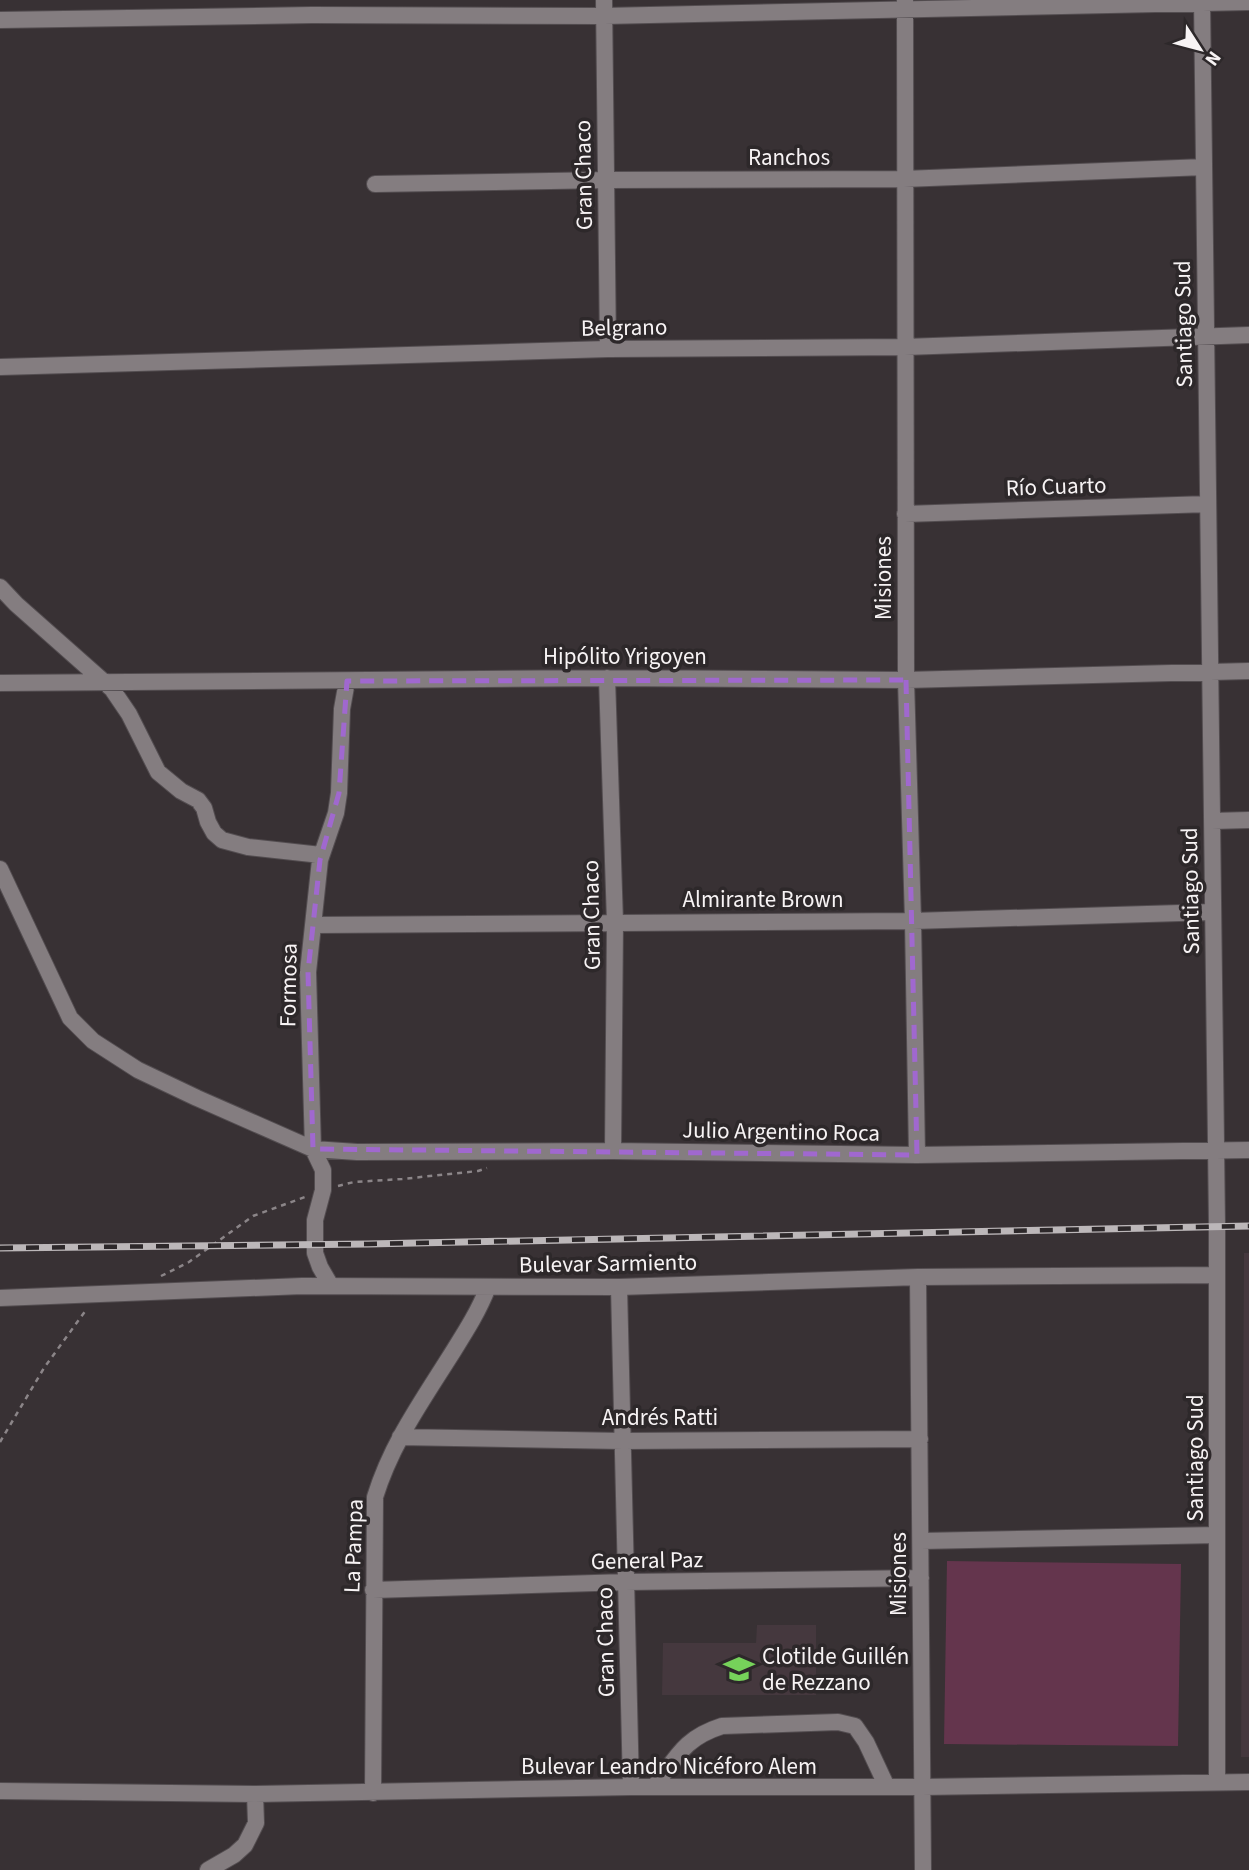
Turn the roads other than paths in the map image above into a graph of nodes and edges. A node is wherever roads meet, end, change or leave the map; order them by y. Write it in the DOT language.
graph roads {
  1 [pos="1202,1"];
  2 [pos="1249,2"];
  3 [pos="905,4"];
  4 [pos="312,8"];
  5 [pos="604,8"];
  6 [pos="0,20"];
  7 [pos="1204,167"];
  8 [pos="904,179"];
  9 [pos="606,180"];
  10 [pos="374,184"];
  11 [pos="1249,335"];
  12 [pos="1206,336"];
  13 [pos="905,347"];
  14 [pos="608,349"];
  15 [pos="0,367"];
  16 [pos="1208,504"];
  17 [pos="905,514"];
  18 [pos="0,587"];
  19 [pos="1210,671"];
  20 [pos="1249,671"];
  21 [pos="607,678"];
  22 [pos="906,680"];
  23 [pos="347,681"];
  24 [pos="0,683"];
  25 [pos="105,683"];
  26 [pos="1249,820"];
  27 [pos="1212,821"];
  28 [pos="321,855"];
  29 [pos="0,869"];
  30 [pos="1213,912"];
  31 [pos="913,921"];
  32 [pos="615,922"];
  33 [pos="313,925"];
  34 [pos="313,1149"];
  35 [pos="1215,1150"];
  36 [pos="1249,1150"];
  37 [pos="613,1152"];
  38 [pos="917,1155"];
  39 [pos="1217,1275"];
  40 [pos="918,1278"];
  41 [pos="331,1286"];
  42 [pos="488,1287"];
  43 [pos="619,1287"];
  44 [pos="0,1298"];
  45 [pos="400,1437"];
  46 [pos="920,1439"];
  47 [pos="623,1441"];
  48 [pos="1217,1535"];
  49 [pos="921,1541"];
  50 [pos="921,1578"];
  51 [pos="626,1582"];
  52 [pos="373,1590"];
  53 [pos="1217,1782"];
  54 [pos="1249,1782"];
  55 [pos="631,1787"];
  56 [pos="654,1787"];
  57 [pos="887,1787"];
  58 [pos="922,1787"];
  59 [pos="0,1791"];
  60 [pos="373,1793"];
  61 [pos="255,1794"];
  62 [pos="208,1870"];
  63 [pos="923,1870"];
  1 -- 2 [label="street"];
  1 -- 3 [label="street"];
  1 -- 7 [label="street, Santiago Sud"];
  3 -- 5 [label="street"];
  3 -- 8 [label="street, Misiones"];
  4 -- 5 [label="street"];
  4 -- 6 [label="street"];
  5 -- 9 [label="street, Gran Chaco"];
  7 -- 8 [label="street, Ranchos"];
  7 -- 12 [label="street, Santiago Sud"];
  8 -- 9 [label="street, Ranchos"];
  8 -- 13 [label="street, Misiones"];
  9 -- 10 [label="street, Ranchos"];
  9 -- 14 [label="street, Gran Chaco"];
  11 -- 12 [label="street, Belgrano"];
  12 -- 13 [label="street, Belgrano"];
  12 -- 16 [label="street, Santiago Sud"];
  13 -- 14 [label="street, Belgrano"];
  13 -- 17 [label="street, Misiones"];
  14 -- 15 [label="street, Belgrano"];
  16 -- 17 [label="street, Río Cuarto"];
  16 -- 19 [label="street, Santiago Sud"];
  17 -- 22 [label="street, Misiones"];
  18 -- 25 [label="street"];
  19 -- 20 [label="street, Hipólito Yrigoyen"];
  19 -- 22 [label="street, Hipólito Yrigoyen"];
  19 -- 27 [label="street, Santiago Sud"];
  21 -- 22 [label="street, Hipólito Yrigoyen"];
  21 -- 23 [label="street, Hipólito Yrigoyen"];
  21 -- 32 [label="street, Gran Chaco"];
  22 -- 31 [label="street, Misiones"];
  23 -- 25 [label="street, Hipólito Yrigoyen"];
  23 -- 28 [label="street, Formosa"];
  24 -- 25 [label="street, Hipólito Yrigoyen"];
  25 -- 28 [label="street"];
  26 -- 27 [label="street"];
  27 -- 30 [label="street, Santiago Sud"];
  28 -- 33 [label="street, Formosa"];
  29 -- 34 [label="street"];
  30 -- 31 [label="street, Almirante Brown"];
  30 -- 35 [label="street, Santiago Sud"];
  31 -- 32 [label="street, Almirante Brown"];
  31 -- 38 [label="street, Misiones"];
  32 -- 33 [label="street, Almirante Brown"];
  32 -- 37 [label="street, Gran Chaco"];
  33 -- 34 [label="street, Formosa"];
  34 -- 37 [label="street, Julio Argentino Roca"];
  34 -- 41 [label="street, Formosa"];
  35 -- 36 [label="street, Julio Argentino Roca"];
  35 -- 38 [label="street, Julio Argentino Roca"];
  35 -- 39 [label="street, Santiago Sud"];
  37 -- 38 [label="street, Julio Argentino Roca"];
  39 -- 40 [label="street, Bulevar Sarmiento"];
  39 -- 48 [label="street, Santiago Sud"];
  40 -- 43 [label="street, Bulevar Sarmiento"];
  40 -- 46 [label="street, Misiones"];
  41 -- 42 [label="street, Bulevar Sarmiento"];
  41 -- 44 [label="street, Bulevar Sarmiento"];
  42 -- 43 [label="street, Bulevar Sarmiento"];
  42 -- 45 [label="street, La Pampa"];
  43 -- 47 [label="street, Gran Chaco"];
  45 -- 47 [label="street, Andrés Ratti"];
  45 -- 52 [label="street, La Pampa"];
  46 -- 47 [label="street, Andrés Ratti"];
  46 -- 49 [label="street, Misiones"];
  47 -- 51 [label="street, Gran Chaco"];
  48 -- 49 [label="street"];
  48 -- 53 [label="street, Santiago Sud"];
  49 -- 50 [label="street, Misiones"];
  50 -- 51 [label="street, General Paz"];
  50 -- 58 [label="street, Misiones"];
  51 -- 52 [label="street, General Paz"];
  51 -- 55 [label="street, Gran Chaco"];
  52 -- 60 [label="street, La Pampa"];
  53 -- 54 [label="street, Bulevar Leandro Nicéforo Alem"];
  53 -- 58 [label="street, Bulevar Leandro Nicéforo Alem"];
  55 -- 56 [label="street, Bulevar Leandro Nicéforo Alem"];
  55 -- 60 [label="street, Bulevar Leandro Nicéforo Alem"];
  56 -- 57 [label="street, Bulevar Leandro Nicéforo Alem"];
  56 -- 57 [label="street"];
  57 -- 58 [label="street, Bulevar Leandro Nicéforo Alem"];
  58 -- 63 [label="street, Misiones"];
  59 -- 61 [label="street, Bulevar Leandro Nicéforo Alem"];
  60 -- 61 [label="street, Bulevar Leandro Nicéforo Alem"];
  61 -- 62 [label="street"];
}
